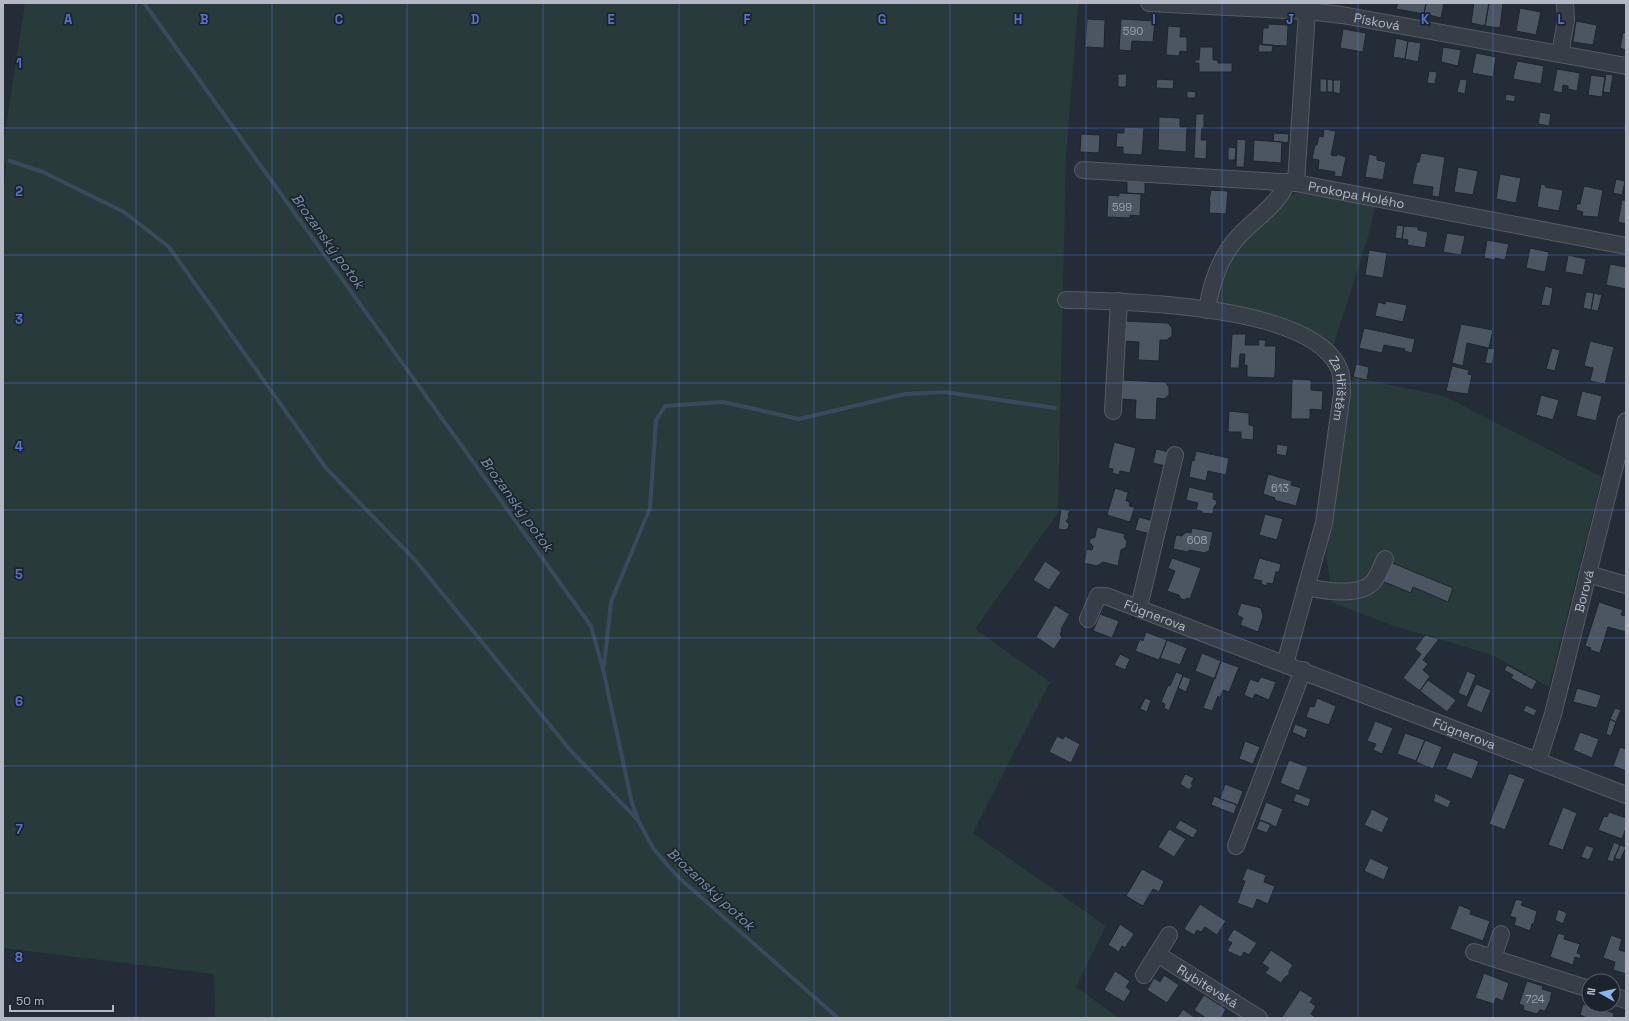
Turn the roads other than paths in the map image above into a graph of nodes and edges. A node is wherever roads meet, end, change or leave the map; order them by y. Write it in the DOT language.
graph roads {
  1 [pos="1149,3"];
  2 [pos="1565,3"];
  3 [pos="1307,11"];
  4 [pos="1560,54"];
  5 [pos="1626,66"];
  6 [pos="1083,170"];
  7 [pos="1291,183"];
  8 [pos="1626,246"];
  9 [pos="1066,300"];
  10 [pos="1119,301"];
  11 [pos="1207,310"];
  12 [pos="1113,411"];
  13 [pos="1626,421"];
  14 [pos="1175,455"];
  15 [pos="1385,559"];
  16 [pos="1588,574"];
  17 [pos="1626,585"];
  18 [pos="1307,587"];
  19 [pos="1139,607"];
  20 [pos="1088,619"];
  21 [pos="1285,664"];
  22 [pos="1303,670"];
  23 [pos="1538,761"];
  24 [pos="1626,795"];
  25 [pos="1236,846"];
  26 [pos="1501,934"];
  27 [pos="1169,935"];
  28 [pos="1474,952"];
  29 [pos="1157,954"];
  30 [pos="1493,958"];
  31 [pos="1144,975"];
  32 [pos="1581,986"];
  33 [pos="1259,1018"];
  1 -- 3 [label="street, Písková"];
  2 -- 4 [label="street"];
  3 -- 4 [label="street, Písková"];
  3 -- 7 [label="street"];
  4 -- 5 [label="street, Písková"];
  6 -- 7 [label="street, Prokopa Holého"];
  7 -- 8 [label="street, Prokopa Holého"];
  7 -- 11 [label="street"];
  9 -- 10 [label="street, Za Hřištěm"];
  10 -- 11 [label="street, Za Hřištěm"];
  10 -- 12 [label="street"];
  11 -- 18 [label="street, Za Hřištěm"];
  13 -- 16 [label="street, Borová"];
  14 -- 19 [label="street"];
  15 -- 18 [label="street"];
  16 -- 17 [label="street"];
  16 -- 23 [label="street, Borová"];
  18 -- 21 [label="street, Za Hřištěm"];
  19 -- 20 [label="street, Fügnerova"];
  19 -- 21 [label="street, Fügnerova"];
  21 -- 22 [label="street, Fügnerova"];
  22 -- 23 [label="street, Fügnerova"];
  22 -- 25 [label="street"];
  23 -- 24 [label="street, Fügnerova"];
  26 -- 30 [label="street"];
  27 -- 29 [label="street"];
  28 -- 30 [label="street"];
  29 -- 31 [label="street"];
  29 -- 33 [label="street, Rybitevská"];
  30 -- 32 [label="street"];
}
